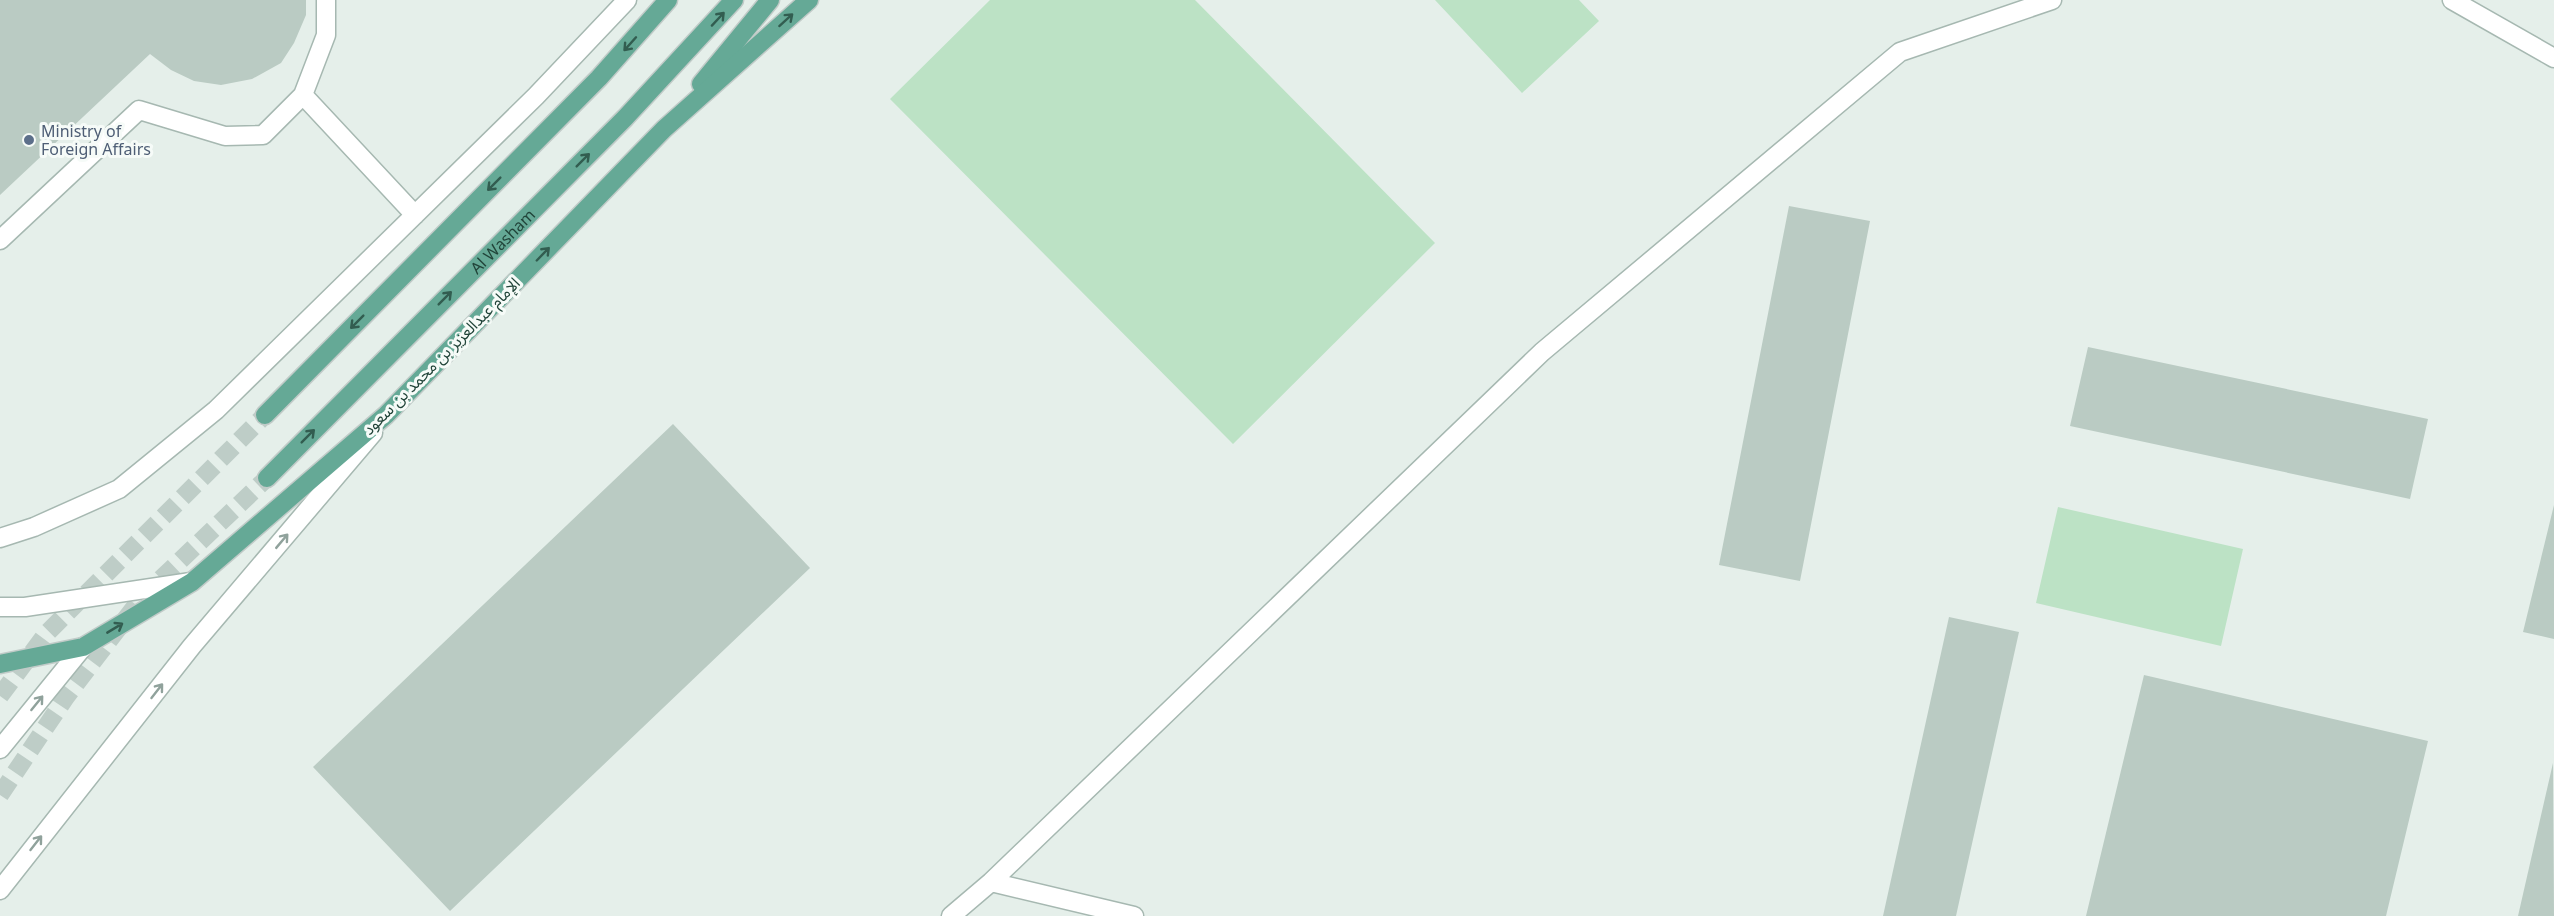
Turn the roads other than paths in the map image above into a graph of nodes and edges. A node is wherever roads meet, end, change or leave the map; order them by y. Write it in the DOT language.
graph roads {
  1 [pos="326,0"];
  2 [pos="627,0"];
  3 [pos="668,0"];
  4 [pos="734,0"];
  5 [pos="770,0"];
  6 [pos="809,0"];
  7 [pos="2052,0"];
  8 [pos="2452,0"];
  9 [pos="2554,58"];
  10 [pos="303,95"];
  11 [pos="664,129"];
  12 [pos="415,215"];
  13 [pos="0,240"];
  14 [pos="400,401"];
  15 [pos="265,415"];
  16 [pos="267,478"];
  17 [pos="0,538"];
  18 [pos="192,582"];
  19 [pos="0,607"];
  20 [pos="83,647"];
  21 [pos="0,664"];
  22 [pos="0,748"];
  23 [pos="991,882"];
  24 [pos="0,890"];
  25 [pos="951,916"];
  26 [pos="1134,916"];
  1 -- 10 [label="street"];
  2 -- 12 [label="street"];
  3 -- 15 [label="main road, one-way"];
  16 -- 4 [label="main road, Al Washam, one-way"];
  5 -- 11 [label="main road"];
  11 -- 6 [label="main road, الإمام عبدالعزيز بن محمد بن سعود, one-way"];
  7 -- 23 [label="street"];
  8 -- 9 [label="street"];
  10 -- 12 [label="street"];
  10 -- 13 [label="street"];
  14 -- 11 [label="main road, الإمام عبدالعزيز بن محمد بن سعود, one-way"];
  12 -- 17 [label="street"];
  14 -- 18 [label="main road, الإمام عبدالعزيز بن محمد بن سعود"];
  24 -- 14 [label="street, one-way"];
  18 -- 19 [label="street"];
  20 -- 18 [label="main road, الإمام عبدالعزيز بن محمد بن سعود, one-way"];
  20 -- 21 [label="main road, الإمام عبدالعزيز بن محمد بن سعود"];
  22 -- 20 [label="street, one-way"];
  23 -- 25 [label="street"];
  23 -- 26 [label="street"];
}
